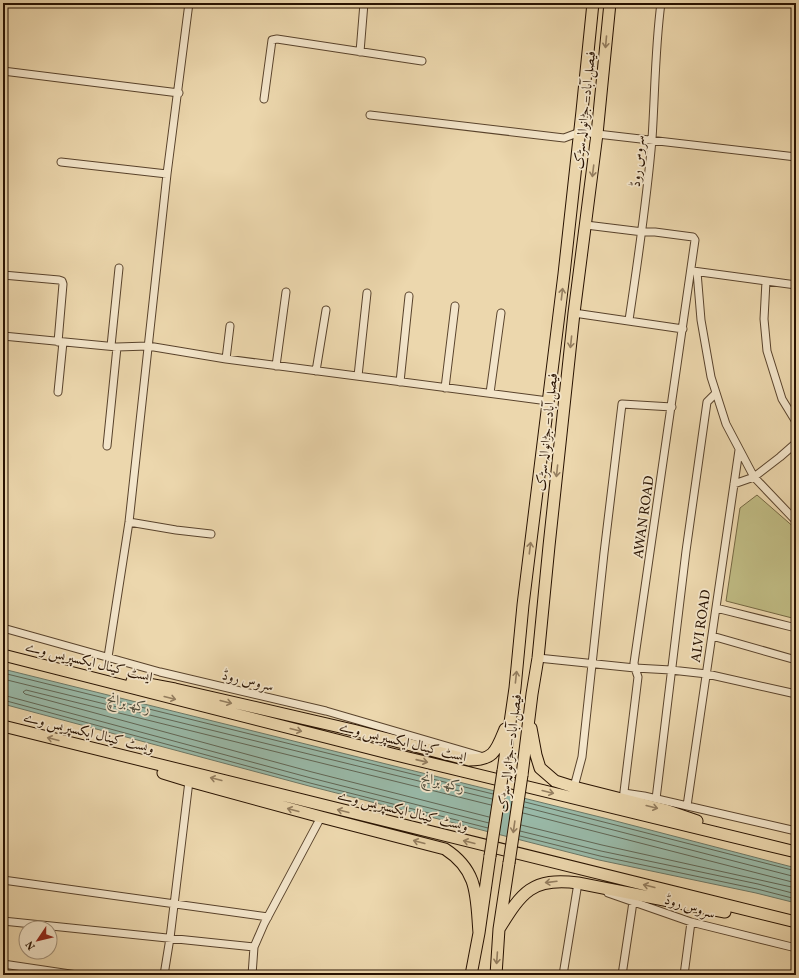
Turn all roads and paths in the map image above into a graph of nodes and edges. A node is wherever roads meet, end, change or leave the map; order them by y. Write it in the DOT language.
graph roads {
  1 [pos="189,3"];
  2 [pos="364,3"];
  3 [pos="593,3"];
  4 [pos="610,3"];
  5 [pos="661,3"];
  6 [pos="360,52"];
  7 [pos="422,61"];
  8 [pos="3,71"];
  9 [pos="179,93"];
  10 [pos="264,99"];
  11 [pos="370,115"];
  12 [pos="580,132"];
  13 [pos="598,134"];
  14 [pos="652,139"];
  15 [pos="796,157"];
  16 [pos="61,162"];
  17 [pos="168,174"];
  18 [pos="586,225"];
  19 [pos="643,232"];
  20 [pos="119,268"];
  21 [pos="694,271"];
  22 [pos="3,275"];
  23 [pos="766,281"];
  24 [pos="796,285"];
  25 [pos="286,292"];
  26 [pos="367,293"];
  27 [pos="409,296"];
  28 [pos="456,306"];
  29 [pos="326,310"];
  30 [pos="501,313"];
  31 [pos="574,313"];
  32 [pos="629,320"];
  33 [pos="230,326"];
  34 [pos="682,329"];
  35 [pos="3,336"];
  36 [pos="60,342"];
  37 [pos="114,346"];
  38 [pos="148,346"];
  39 [pos="226,359"];
  40 [pos="276,366"];
  41 [pos="316,371"];
  42 [pos="358,376"];
  43 [pos="400,382"];
  44 [pos="446,388"];
  45 [pos="58,392"];
  46 [pos="490,393"];
  47 [pos="716,394"];
  48 [pos="548,401"];
  49 [pos="672,407"];
  50 [pos="796,422"];
  51 [pos="796,443"];
  52 [pos="107,446"];
  53 [pos="739,450"];
  54 [pos="754,477"];
  55 [pos="734,484"];
  56 [pos="129,522"];
  57 [pos="796,522"];
  58 [pos="211,534"];
  59 [pos="716,608"];
  60 [pos="3,628"];
  61 [pos="796,628"];
  62 [pos="712,636"];
  63 [pos="6,656"];
  64 [pos="108,657"];
  65 [pos="538,658"];
  66 [pos="796,660"];
  67 [pos="592,663"];
  68 [pos="635,668"];
  69 [pos="671,670"];
  70 [pos="707,674"];
  71 [pos="796,694"];
  72 [pos="511,713"];
  73 [pos="529,718"];
  74 [pos="3,726"];
  75 [pos="91,748"];
  76 [pos="487,758"];
  77 [pos="189,781"];
  78 [pos="574,787"];
  79 [pos="624,797"];
  80 [pos="656,799"];
  81 [pos="682,808"];
  82 [pos="321,817"];
  83 [pos="796,831"];
  84 [pos="796,848"];
  85 [pos="796,852"];
  86 [pos="3,880"];
  87 [pos="578,883"];
  88 [pos="633,902"];
  89 [pos="174,904"];
  90 [pos="268,916"];
  91 [pos="3,921"];
  92 [pos="691,922"];
  93 [pos="796,924"];
  94 [pos="499,929"];
  95 [pos="479,933"];
  96 [pos="170,938"];
  97 [pos="254,947"];
  98 [pos="796,948"];
  99 [pos="3,964"];
  100 [pos="77,975"];
  101 [pos="164,975"];
  102 [pos="252,975"];
  103 [pos="471,975"];
  104 [pos="496,975"];
  105 [pos="564,975"];
  106 [pos="622,975"];
  107 [pos="684,975"];
  1 -- 9 [label="street"];
  2 -- 6 [label="street"];
  3 -- 12 [label="main road, فیصل آباد– جڑانوالہ سڑک"];
  4 -- 13 [label="main road, فیصل آباد– جڑانوالہ سڑک, one-way"];
  5 -- 14 [label="street, سروس روڈ"];
  6 -- 7 [label="street"];
  6 -- 10 [label="street"];
  8 -- 9 [label="street"];
  9 -- 17 [label="street"];
  11 -- 12 [label="street"];
  12 -- 13 [label="street"];
  48 -- 12 [label="main road, فیصل آباد– جڑانوالہ سڑک, one-way"];
  13 -- 14 [label="street"];
  13 -- 18 [label="main road, فیصل آباد– جڑانوالہ سڑک, one-way"];
  14 -- 15 [label="street"];
  14 -- 19 [label="street, سروس روڈ"];
  16 -- 17 [label="street"];
  17 -- 38 [label="street"];
  18 -- 19 [label="street"];
  18 -- 31 [label="main road, فیصل آباد– جڑانوالہ سڑک"];
  19 -- 21 [label="street, AWAN ROAD"];
  19 -- 32 [label="street, سروس روڈ"];
  20 -- 37 [label="street"];
  21 -- 23 [label="street"];
  21 -- 34 [label="street, AWAN ROAD"];
  21 -- 47 [label="street"];
  22 -- 36 [label="street"];
  23 -- 24 [label="street"];
  23 -- 50 [label="street"];
  25 -- 40 [label="street"];
  26 -- 42 [label="street"];
  27 -- 43 [label="street"];
  28 -- 44 [label="street"];
  29 -- 41 [label="street"];
  30 -- 46 [label="street"];
  31 -- 32 [label="street"];
  31 -- 65 [label="main road, فیصل آباد– جڑانوالہ سڑک, one-way"];
  32 -- 34 [label="street"];
  33 -- 39 [label="street"];
  34 -- 49 [label="street, AWAN ROAD"];
  35 -- 36 [label="street"];
  36 -- 37 [label="street"];
  36 -- 45 [label="street"];
  37 -- 38 [label="street"];
  37 -- 52 [label="street"];
  38 -- 39 [label="street"];
  38 -- 56 [label="street"];
  39 -- 40 [label="street"];
  40 -- 41 [label="street"];
  41 -- 42 [label="street"];
  42 -- 43 [label="street"];
  43 -- 44 [label="street"];
  44 -- 46 [label="street"];
  46 -- 48 [label="street"];
  47 -- 53 [label="street"];
  47 -- 69 [label="street"];
  72 -- 48 [label="main road, فیصل آباد– جڑانوالہ سڑک, one-way"];
  49 -- 67 [label="street"];
  49 -- 68 [label="street, AWAN ROAD"];
  51 -- 54 [label="street"];
  53 -- 54 [label="street"];
  53 -- 55 [label="street, ALVI ROAD"];
  54 -- 55 [label="street"];
  54 -- 57 [label="street"];
  55 -- 59 [label="street, ALVI ROAD"];
  56 -- 58 [label="street"];
  56 -- 64 [label="street"];
  59 -- 61 [label="street"];
  59 -- 62 [label="street, ALVI ROAD"];
  60 -- 64 [label="street, سروس روڈ"];
  62 -- 66 [label="street"];
  62 -- 70 [label="street, ALVI ROAD"];
  63 -- 76 [label="main road, one-way"];
  63 -- 85 [label="main road, ایسٹ کینال ایکسپریس وے, one-way"];
  64 -- 76 [label="street, سروس روڈ"];
  65 -- 67 [label="street"];
  65 -- 73 [label="main road, فیصل آباد– جڑانوالہ سڑک"];
  67 -- 68 [label="street"];
  67 -- 78 [label="street"];
  68 -- 69 [label="street"];
  68 -- 79 [label="street, AWAN ROAD"];
  69 -- 70 [label="street"];
  69 -- 80 [label="street"];
  70 -- 71 [label="street"];
  70 -- 81 [label="street, ALVI ROAD"];
  72 -- 76 [label="main road"];
  72 -- 95 [label="main road, فیصل آباد– جڑانوالہ سڑک, bridge"];
  73 -- 78 [label="main road"];
  73 -- 94 [label="main road, فیصل آباد– جڑانوالہ سڑک, one-way, bridge"];
  75 -- 74 [label="main road, ویسٹ کینال ایکسپریس وے, one-way"];
  75 -- 77 [label="main road"];
  93 -- 75 [label="main road, ویسٹ کینال ایکسپریس وے, one-way"];
  82 -- 77 [label="main road, one-way"];
  77 -- 89 [label="street"];
  78 -- 79 [label="main road"];
  79 -- 80 [label="street"];
  79 -- 81 [label="main road, one-way"];
  80 -- 81 [label="street"];
  81 -- 83 [label="street"];
  81 -- 84 [label="main road"];
  82 -- 90 [label="street"];
  95 -- 82 [label="main road, one-way"];
  86 -- 89 [label="street"];
  87 -- 88 [label="street, سروس روڈ"];
  87 -- 93 [label="main road"];
  87 -- 94 [label="main road, one-way"];
  87 -- 105 [label="street"];
  88 -- 92 [label="street, سروس روڈ"];
  88 -- 106 [label="street"];
  89 -- 90 [label="street"];
  89 -- 96 [label="street"];
  90 -- 97 [label="street"];
  91 -- 96 [label="street"];
  92 -- 98 [label="street, سروس روڈ"];
  92 -- 107 [label="street"];
  94 -- 104 [label="main road, فیصل آباد– جڑانوالہ سڑک, one-way"];
  95 -- 103 [label="main road"];
  96 -- 97 [label="street"];
  96 -- 101 [label="street"];
  97 -- 102 [label="street"];
  99 -- 100 [label="street"];
}
